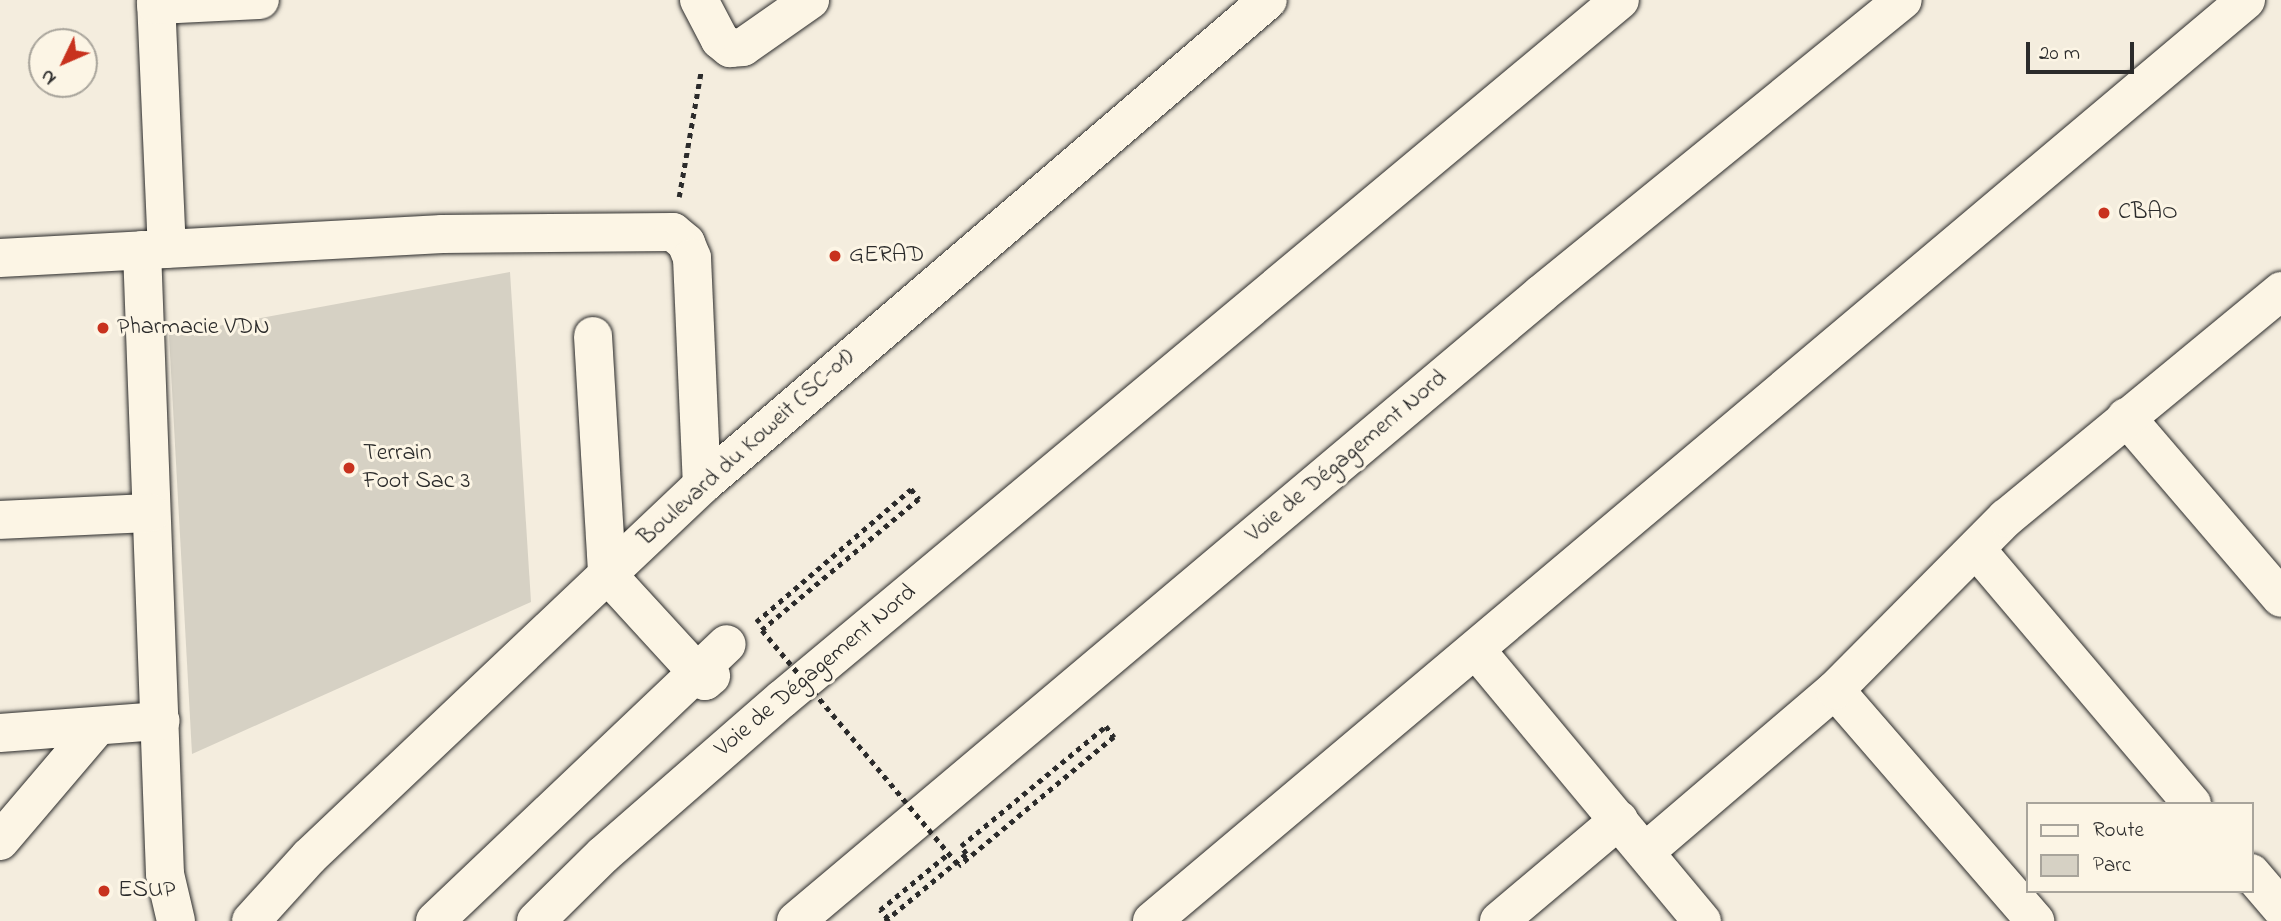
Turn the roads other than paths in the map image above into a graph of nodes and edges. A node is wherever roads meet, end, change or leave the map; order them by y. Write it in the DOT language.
graph roads {
  1 [pos="260,0"];
  2 [pos="810,0"];
  3 [pos="1268,0"];
  4 [pos="1620,0"];
  5 [pos="1903,0"];
  6 [pos="2246,0"];
  7 [pos="156,3"];
  8 [pos="705,11"];
  9 [pos="154,249"];
  10 [pos="0,258"];
  11 [pos="2281,291"];
  12 [pos="593,336"];
  13 [pos="2126,417"];
  14 [pos="702,485"];
  15 [pos="151,513"];
  16 [pos="0,520"];
  17 [pos="1976,549"];
  18 [pos="607,574"];
  19 [pos="2280,596"];
  20 [pos="1476,650"];
  21 [pos="1835,690"];
  22 [pos="161,721"];
  23 [pos="97,727"];
  24 [pos="0,733"];
  25 [pos="2190,802"];
  26 [pos="1619,820"];
  27 [pos="0,841"];
  28 [pos="1644,852"];
  29 [pos="2253,875"];
  30 [pos="2281,908"];
  31 [pos="176,921"];
  32 [pos="251,921"];
  33 [pos="435,921"];
  34 [pos="536,921"];
  35 [pos="796,921"];
  36 [pos="1152,921"];
  37 [pos="1499,921"];
  38 [pos="1702,921"];
  39 [pos="2035,921"];
  1 -- 7 [label="main road"];
  2 -- 8 [label="main road"];
  3 -- 14 [label="main road, Boulevard du Koweit (SC-01)"];
  4 -- 34 [label="main road, Voie de Dégagement Nord"];
  5 -- 35 [label="main road, Voie de Dégagement Nord"];
  6 -- 20 [label="main road"];
  7 -- 9 [label="main road"];
  9 -- 10 [label="main road"];
  9 -- 14 [label="main road"];
  9 -- 15 [label="main road"];
  11 -- 13 [label="main road"];
  12 -- 18 [label="main road"];
  13 -- 17 [label="main road"];
  13 -- 19 [label="main road"];
  14 -- 18 [label="main road, Boulevard du Koweit (SC-01)"];
  15 -- 16 [label="main road"];
  15 -- 22 [label="main road"];
  17 -- 21 [label="main road"];
  17 -- 25 [label="main road"];
  18 -- 32 [label="main road, Boulevard du Koweit (SC-01)"];
  18 -- 33 [label="main road"];
  20 -- 26 [label="main road"];
  20 -- 36 [label="main road"];
  21 -- 28 [label="main road"];
  21 -- 39 [label="main road"];
  22 -- 23 [label="main road"];
  22 -- 31 [label="main road"];
  23 -- 24 [label="main road"];
  23 -- 27 [label="main road"];
  26 -- 28 [label="main road"];
  26 -- 37 [label="main road"];
  28 -- 38 [label="main road"];
  29 -- 30 [label="main road"];
}
